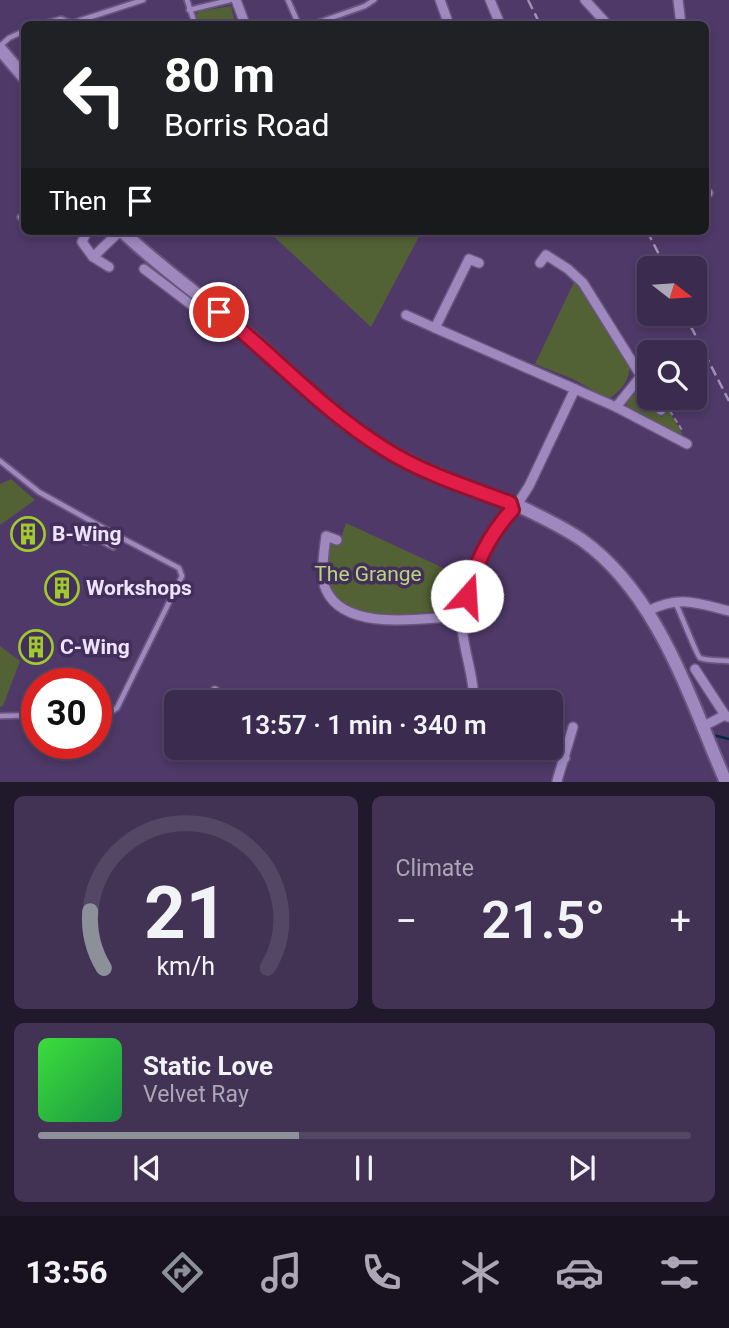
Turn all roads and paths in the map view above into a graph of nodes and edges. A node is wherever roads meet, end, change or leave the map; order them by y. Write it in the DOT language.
graph roads {
  1 [pos="142,0"];
  2 [pos="187,0"];
  3 [pos="237,0"];
  4 [pos="288,0"];
  5 [pos="374,0"];
  6 [pos="440,0"];
  7 [pos="490,0"];
  8 [pos="585,0"];
  9 [pos="678,0"];
  10 [pos="189,10"];
  11 [pos="78,21"];
  12 [pos="194,21"];
  13 [pos="244,21"];
  14 [pos="297,21"];
  15 [pos="322,21"];
  16 [pos="445,21"];
  17 [pos="499,21"];
  18 [pos="604,21"];
  19 [pos="681,21"];
  20 [pos="21,32"];
  21 [pos="0,48"];
  22 [pos="21,73"];
  23 [pos="85,235"];
  24 [pos="117,235"];
  25 [pos="125,235"];
  26 [pos="93,257"];
  27 [pos="480,263"];
  28 [pos="540,263"];
  29 [pos="109,267"];
  30 [pos="144,269"];
  31 [pos="177,287"];
  32 [pos="406,315"];
  33 [pos="206,316"];
  34 [pos="435,328"];
  35 [pos="637,370"];
  36 [pos="637,381"];
  37 [pos="575,389"];
  38 [pos="616,407"];
  39 [pos="669,410"];
  40 [pos="687,444"];
  41 [pos="0,461"];
  42 [pos="516,505"];
  43 [pos="118,536"];
  44 [pos="337,540"];
  45 [pos="86,541"];
  46 [pos="675,601"];
  47 [pos="648,611"];
  48 [pos="729,611"];
  49 [pos="463,616"];
  50 [pos="729,661"];
  51 [pos="695,669"];
  52 [pos="472,690"];
  53 [pos="112,712"];
  54 [pos="21,715"];
  55 [pos="0,716"];
  56 [pos="727,716"];
  57 [pos="573,727"];
  58 [pos="702,727"];
  59 [pos="565,758"];
  60 [pos="557,781"];
  61 [pos="726,782"];
  1 -- 11 [label="lane"];
  2 -- 10 [label="lane"];
  3 -- 10 [label="lane"];
  3 -- 13 [label="street"];
  4 -- 14 [label="lane"];
  5 -- 15 [label="lane"];
  6 -- 16 [label="street"];
  7 -- 17 [label="street"];
  8 -- 18 [label="street"];
  9 -- 19 [label="street"];
  10 -- 12 [label="lane"];
  20 -- 21 [label="lane"];
  21 -- 22 [label="street"];
  23 -- 26 [label="street"];
  24 -- 26 [label="street"];
  25 -- 31 [label="street"];
  26 -- 29 [label="street"];
  27 -- 34 [label="street"];
  28 -- 35 [label="street"];
  30 -- 31 [label="street"];
  31 -- 33 [label="street"];
  31 -- 42 [label="street"];
  32 -- 34 [label="street"];
  34 -- 37 [label="street"];
  36 -- 38 [label="street"];
  37 -- 38 [label="street"];
  37 -- 42 [label="street"];
  38 -- 40 [label="street"];
  39 -- 40 [label="path"];
  41 -- 43 [label="lane"];
  42 -- 47 [label="street"];
  42 -- 49 [label="street"];
  43 -- 45 [label="lane"];
  43 -- 53 [label="lane"];
  44 -- 49 [label="street"];
  46 -- 47 [label="street"];
  46 -- 48 [label="street"];
  46 -- 50 [label="lane"];
  47 -- 58 [label="street"];
  49 -- 52 [label="street"];
  51 -- 56 [label="street"];
  54 -- 55 [label="lane"];
  56 -- 58 [label="street"];
  57 -- 59 [label="street"];
  58 -- 61 [label="street"];
  59 -- 60 [label="street"];
}
